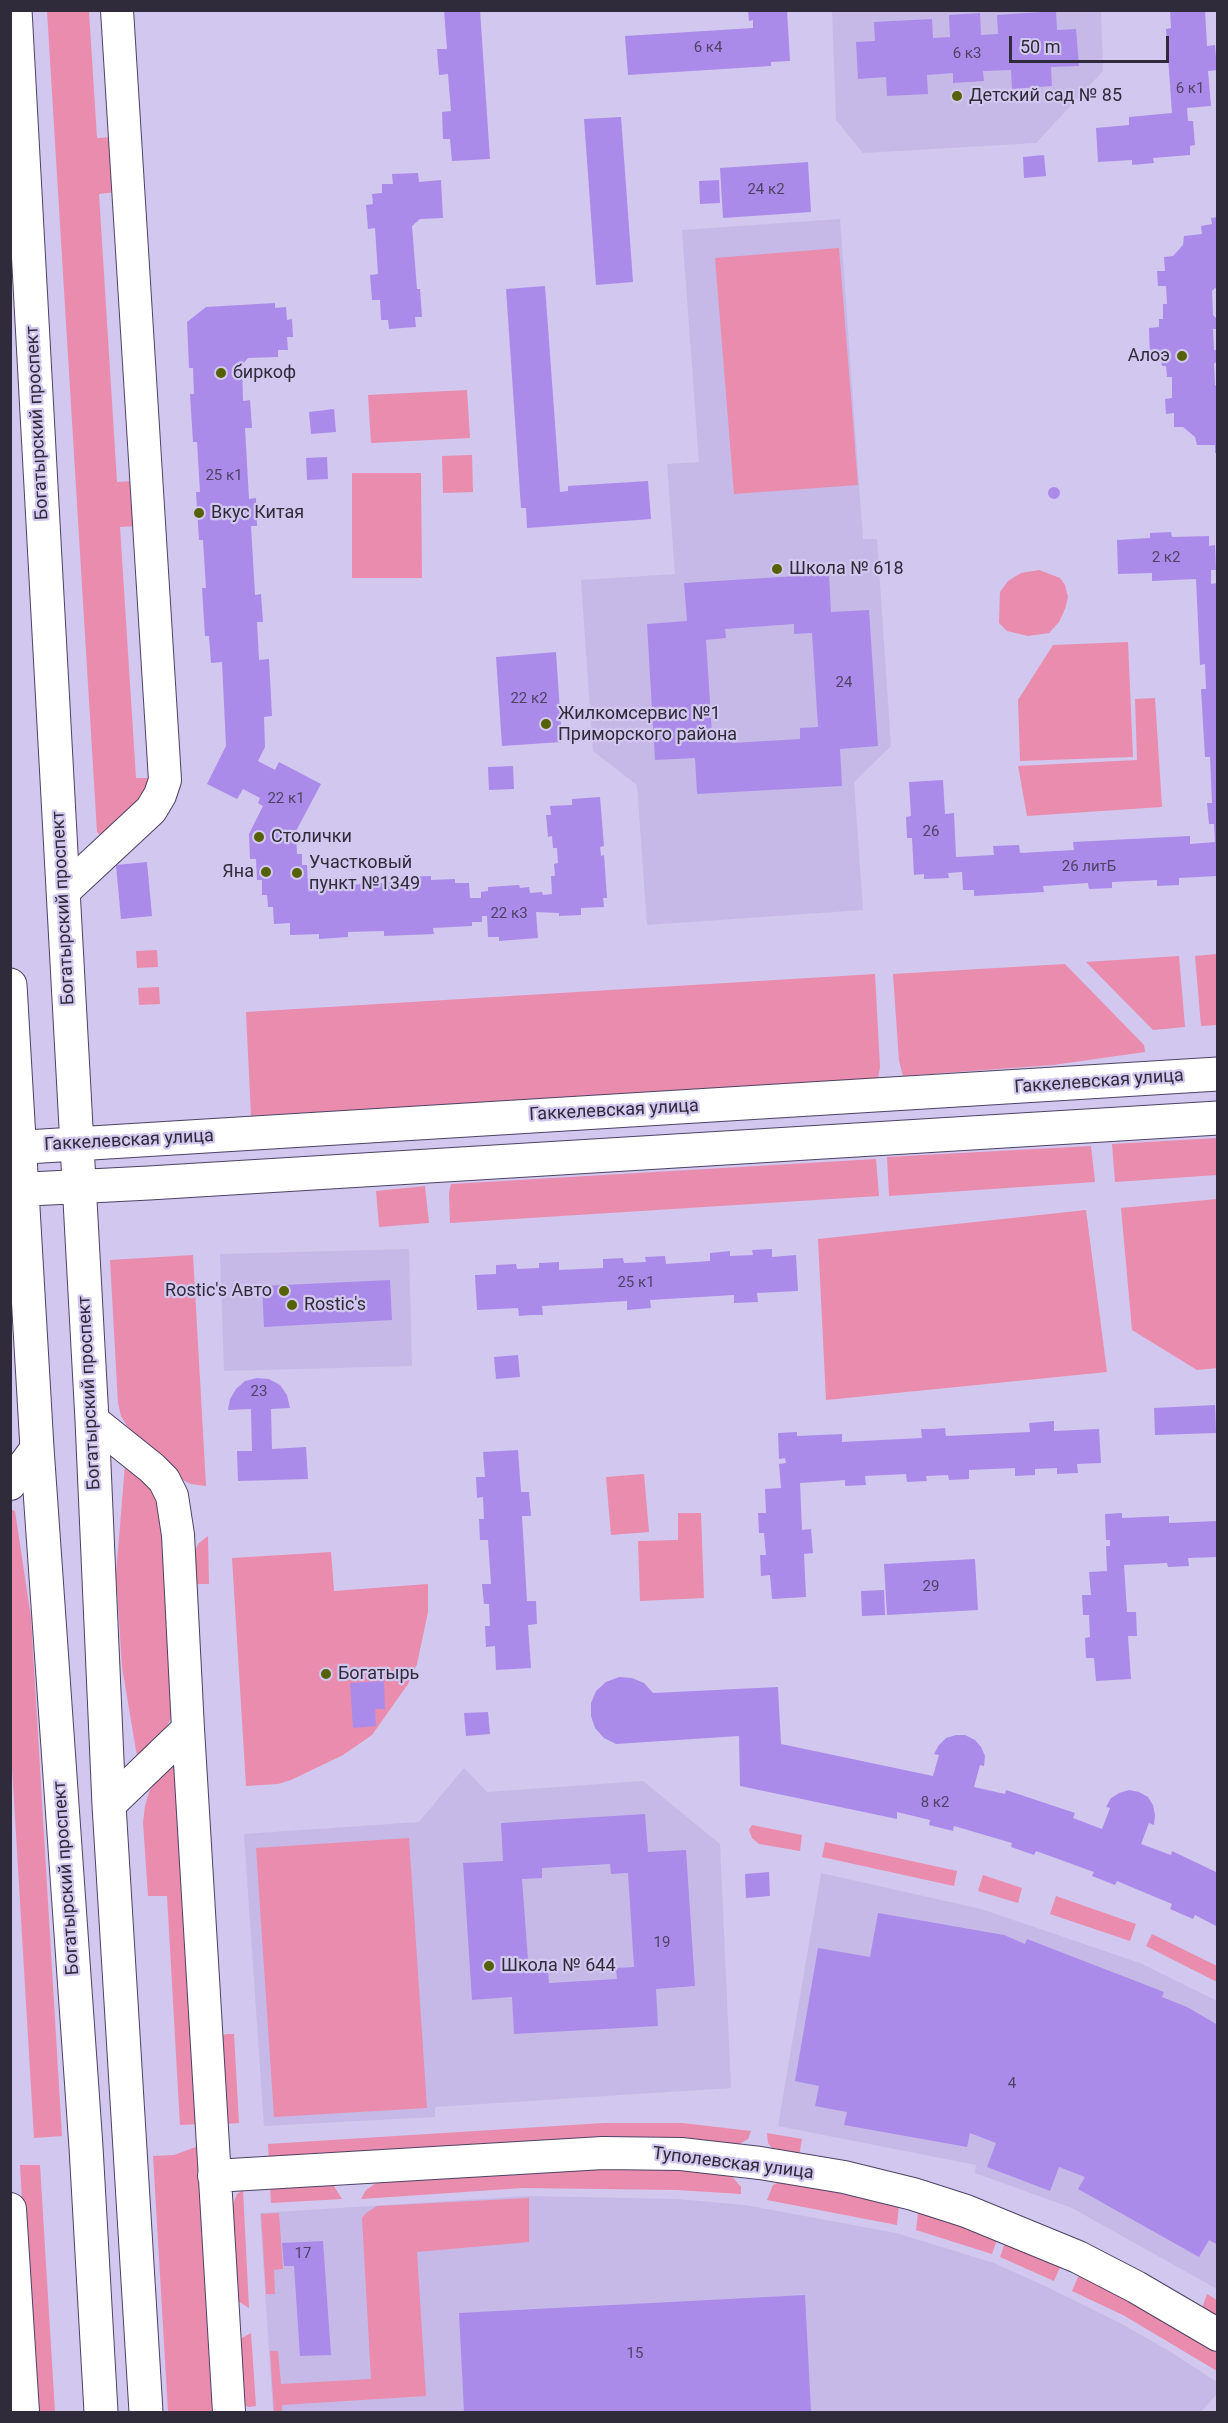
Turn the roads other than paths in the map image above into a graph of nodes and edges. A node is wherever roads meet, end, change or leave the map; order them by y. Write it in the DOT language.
graph roads {
  1 [pos="15,10"];
  2 [pos="117,10"];
  3 [pos="64,891"];
  4 [pos="10,985"];
  5 [pos="1218,1074"];
  6 [pos="1218,1118"];
  7 [pos="77,1144"];
  8 [pos="15,1148"];
  9 [pos="79,1186"];
  10 [pos="16,1189"];
  11 [pos="92,1420"];
  12 [pos="37,1448"];
  13 [pos="10,1484"];
  14 [pos="188,1729"];
  15 [pos="109,1805"];
  16 [pos="214,2176"];
  17 [pos="10,2209"];
  18 [pos="1218,2335"];
  19 [pos="22,2412"];
  20 [pos="101,2412"];
  21 [pos="146,2412"];
  22 [pos="229,2412"];
  1 -- 3 [label="main road, Богатырский проспект"];
  2 -- 3 [label="street"];
  3 -- 7 [label="main road, Богатырский проспект"];
  4 -- 8 [label="main road, Богатырский проспект"];
  5 -- 7 [label="main road, Гаккелевская улица"];
  6 -- 9 [label="main road"];
  7 -- 8 [label="main road, Гаккелевская улица"];
  7 -- 9 [label="main road, Богатырский проспект"];
  8 -- 10 [label="main road, Богатырский проспект"];
  9 -- 10 [label="main road"];
  9 -- 11 [label="main road, Богатырский проспект"];
  10 -- 12 [label="main road, Богатырский проспект"];
  11 -- 14 [label="street"];
  11 -- 15 [label="main road, Богатырский проспект"];
  12 -- 13 [label="street"];
  12 -- 20 [label="main road, Богатырский проспект"];
  14 -- 15 [label="street"];
  14 -- 16 [label="street"];
  15 -- 21 [label="main road, Богатырский проспект"];
  16 -- 18 [label="street, Туполевская улица"];
  16 -- 22 [label="street"];
  17 -- 19 [label="street"];
}
